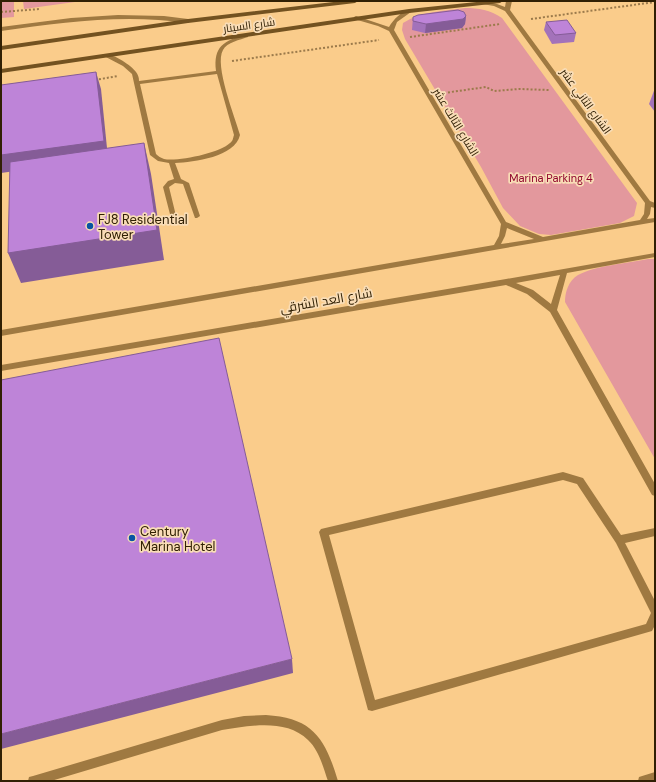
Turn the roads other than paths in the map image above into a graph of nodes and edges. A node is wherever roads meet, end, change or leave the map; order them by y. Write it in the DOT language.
graph roads {
  1 [pos="355,1"];
  2 [pos="500,1"];
  3 [pos="509,1"];
  4 [pos="484,3"];
  5 [pos="507,10"];
  6 [pos="409,11"];
  7 [pos="356,18"];
  8 [pos="188,21"];
  9 [pos="1,29"];
  10 [pos="391,30"];
  11 [pos="246,36"];
  12 [pos="1,48"];
  13 [pos="105,55"];
  14 [pos="1,71"];
  15 [pos="219,72"];
  16 [pos="137,83"];
  17 [pos="172,161"];
  18 [pos="178,180"];
  19 [pos="652,205"];
  20 [pos="197,216"];
  21 [pos="174,220"];
  22 [pos="655,220"];
  23 [pos="642,222"];
  24 [pos="504,224"];
  25 [pos="542,240"];
  26 [pos="496,248"];
  27 [pos="655,255"];
  28 [pos="564,272"];
  29 [pos="506,282"];
  30 [pos="552,310"];
  31 [pos="1,333"];
  32 [pos="1,368"];
  33 [pos="655,492"];
  34 [pos="655,532"];
  35 [pos="619,540"];
  36 [pos="655,611"];
  37 [pos="655,614"];
  38 [pos="655,776"];
  39 [pos="33,781"];
  40 [pos="333,781"];
  41 [pos="643,781"];
  1 -- 8 [label="street, شارع السينار"];
  2 -- 4 [label="street, شارع السينار"];
  3 -- 5 [label="street"];
  4 -- 5 [label="street"];
  4 -- 6 [label="street, شارع السينار"];
  5 -- 19 [label="street, الشارع الثاني عشر"];
  6 -- 7 [label="street, شارع السينار"];
  6 -- 10 [label="street"];
  7 -- 10 [label="street"];
  7 -- 11 [label="street, شارع السينار"];
  8 -- 9 [label="street"];
  8 -- 12 [label="street, شارع السينار"];
  10 -- 24 [label="street, الشارع الثالث عشر"];
  11 -- 13 [label="street, شارع السينار"];
  11 -- 15 [label="street"];
  13 -- 14 [label="street, شارع السينار"];
  13 -- 16 [label="street"];
  15 -- 16 [label="street"];
  15 -- 17 [label="street"];
  16 -- 17 [label="street"];
  17 -- 18 [label="street"];
  18 -- 20 [label="street"];
  18 -- 21 [label="street"];
  19 -- 23 [label="street, الشارع الثاني عشر"];
  22 -- 23 [label="street, شارع العد الشرقي"];
  23 -- 25 [label="street, شارع العد الشرقي"];
  24 -- 25 [label="street"];
  24 -- 26 [label="street"];
  25 -- 26 [label="street, شارع العد الشرقي"];
  26 -- 31 [label="street, شارع العد الشرقي"];
  27 -- 28 [label="street, شارع العد الشرقي"];
  28 -- 29 [label="street, شارع العد الشرقي"];
  28 -- 30 [label="street"];
  29 -- 30 [label="street"];
  29 -- 32 [label="street, شارع العد الشرقي"];
  30 -- 33 [label="street"];
  34 -- 35 [label="street"];
  35 -- 36 [label="street"];
  35 -- 37 [label="street"];
  38 -- 41 [label="street"];
  39 -- 40 [label="street"];
}
